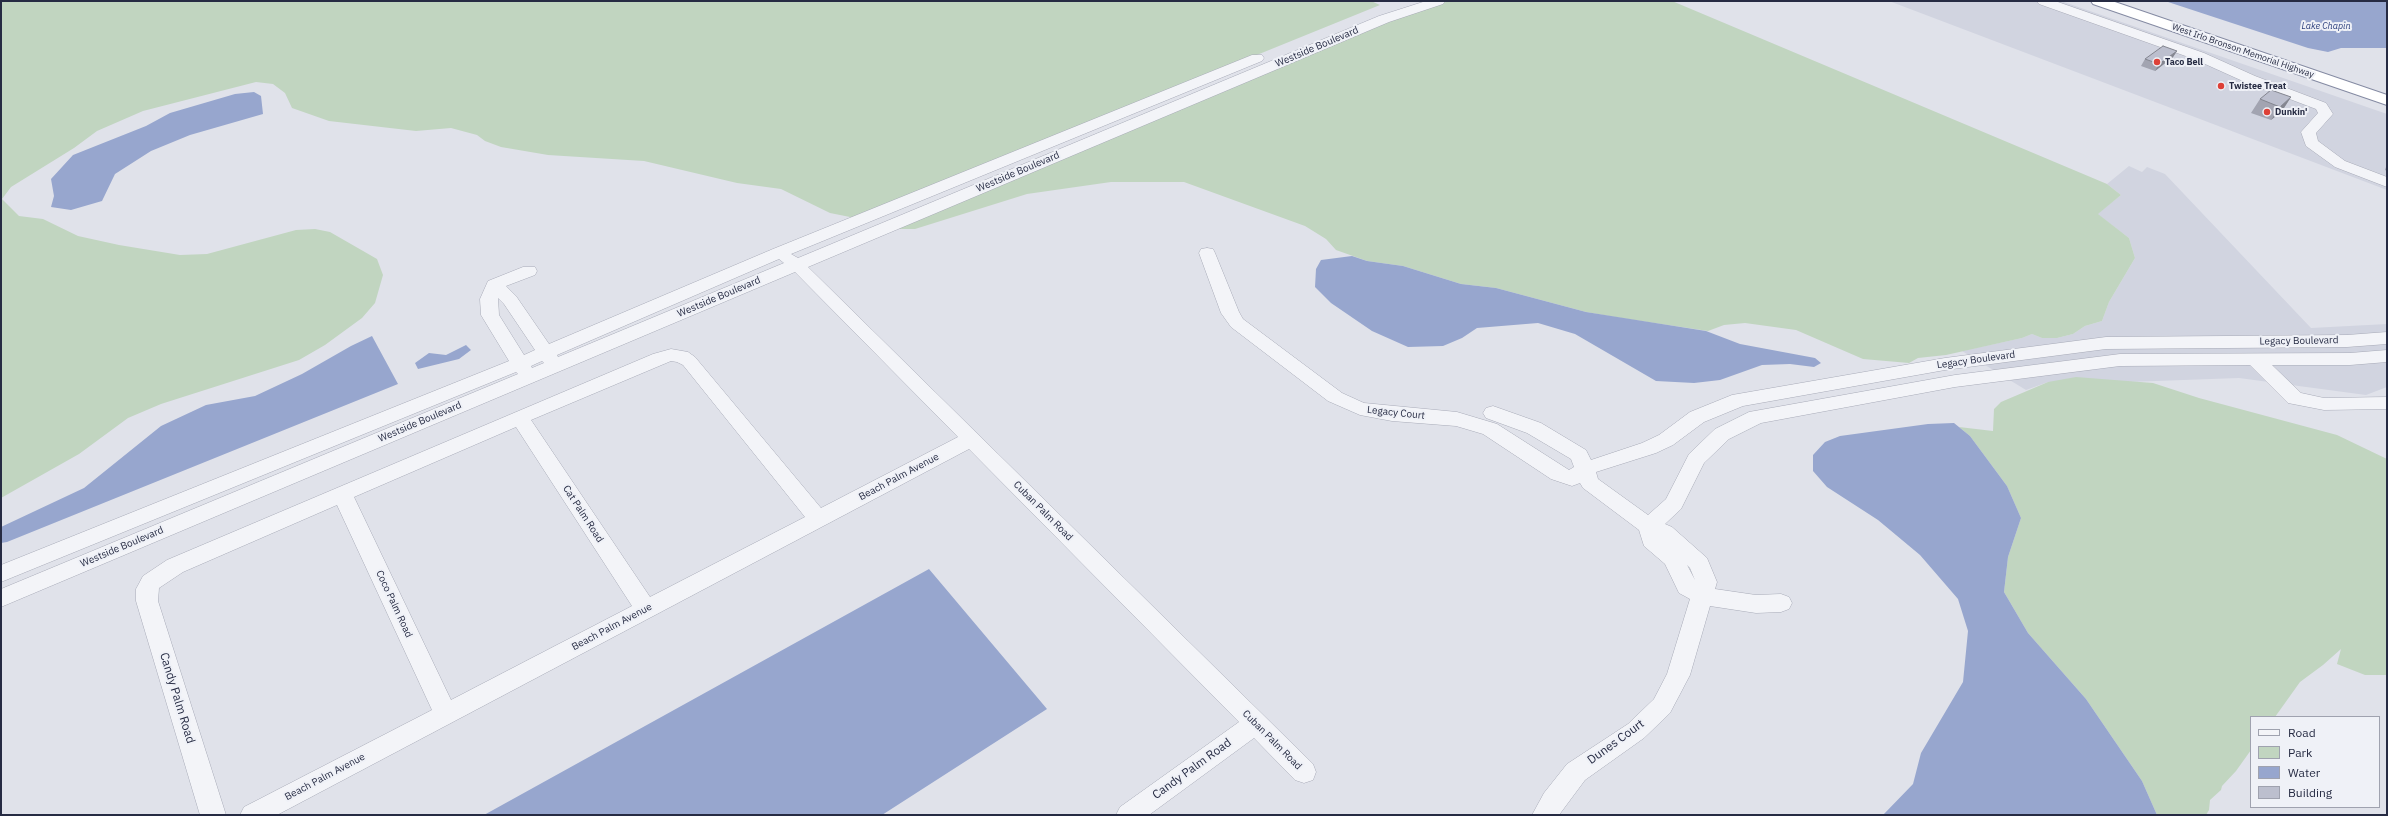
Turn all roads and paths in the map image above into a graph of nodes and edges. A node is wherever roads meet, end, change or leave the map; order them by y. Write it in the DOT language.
graph roads {
  1 [pos="1401,1"];
  2 [pos="1439,1"];
  3 [pos="2043,1"];
  4 [pos="2098,1"];
  5 [pos="2130,1"];
  6 [pos="2114,6"];
  7 [pos="2163,12"];
  8 [pos="2094,19"];
  9 [pos="2387,88"];
  10 [pos="2387,100"];
  11 [pos="2387,182"];
  12 [pos="779,253"];
  13 [pos="1207,253"];
  14 [pos="796,264"];
  15 [pos="529,271"];
  16 [pos="494,286"];
  17 [pos="522,319"];
  18 [pos="498,329"];
  19 [pos="2387,338"];
  20 [pos="546,352"];
  21 [pos="2387,356"];
  22 [pos="2255,360"];
  23 [pos="556,367"];
  24 [pos="523,369"];
  25 [pos="2387,403"];
  26 [pos="520,418"];
  27 [pos="1491,421"];
  28 [pos="971,439"];
  29 [pos="1578,474"];
  30 [pos="342,494"];
  31 [pos="818,519"];
  32 [pos="1649,526"];
  33 [pos="1,574"];
  34 [pos="1702,596"];
  35 [pos="1,598"];
  36 [pos="1781,603"];
  37 [pos="646,609"];
  38 [pos="446,714"];
  39 [pos="1256,723"];
  40 [pos="1304,772"];
  41 [pos="213,815"];
  42 [pos="253,815"];
  43 [pos="1129,815"];
  44 [pos="1545,815"];
  1 -- 12 [label="street, Westside Boulevard"];
  2 -- 14 [label="street, Westside Boulevard"];
  3 -- 8 [label="street"];
  4 -- 6 [label="highway, West Irlo Bronson Memorial Highway"];
  5 -- 7 [label="highway, West Irlo Bronson Memorial Highway"];
  6 -- 7 [label="highway"];
  6 -- 8 [label="street"];
  6 -- 10 [label="highway, West Irlo Bronson Memorial Highway"];
  7 -- 9 [label="highway, West Irlo Bronson Memorial Highway"];
  8 -- 11 [label="street"];
  12 -- 14 [label="street, Cuban Palm Road"];
  12 -- 20 [label="street, Westside Boulevard"];
  13 -- 27 [label="street, Legacy Court"];
  14 -- 23 [label="street, Westside Boulevard"];
  14 -- 28 [label="street, Cuban Palm Road"];
  15 -- 16 [label="street"];
  16 -- 17 [label="street"];
  16 -- 18 [label="street"];
  17 -- 18 [label="street"];
  17 -- 20 [label="street"];
  18 -- 24 [label="street"];
  19 -- 29 [label="street, Legacy Boulevard"];
  20 -- 23 [label="street"];
  20 -- 24 [label="street, Westside Boulevard"];
  21 -- 22 [label="street, Legacy Boulevard"];
  22 -- 25 [label="street"];
  22 -- 32 [label="street, Legacy Boulevard"];
  23 -- 24 [label="street, Westside Boulevard"];
  24 -- 33 [label="street, Westside Boulevard"];
  24 -- 35 [label="street, Westside Boulevard"];
  26 -- 30 [label="street"];
  26 -- 31 [label="street"];
  26 -- 37 [label="street, Cat Palm Road"];
  27 -- 29 [label="street, Legacy Court"];
  27 -- 29 [label="street"];
  28 -- 31 [label="street, Beach Palm Avenue"];
  28 -- 39 [label="street, Cuban Palm Road"];
  29 -- 32 [label="street"];
  30 -- 38 [label="street, Coco Palm Road"];
  30 -- 41 [label="street, Candy Palm Road"];
  31 -- 37 [label="street, Beach Palm Avenue"];
  32 -- 34 [label="street"];
  34 -- 36 [label="street"];
  34 -- 44 [label="street, Dunes Court"];
  37 -- 38 [label="street, Beach Palm Avenue"];
  38 -- 42 [label="street, Beach Palm Avenue"];
  39 -- 40 [label="street, Cuban Palm Road"];
  39 -- 43 [label="street, Candy Palm Road"];
}
